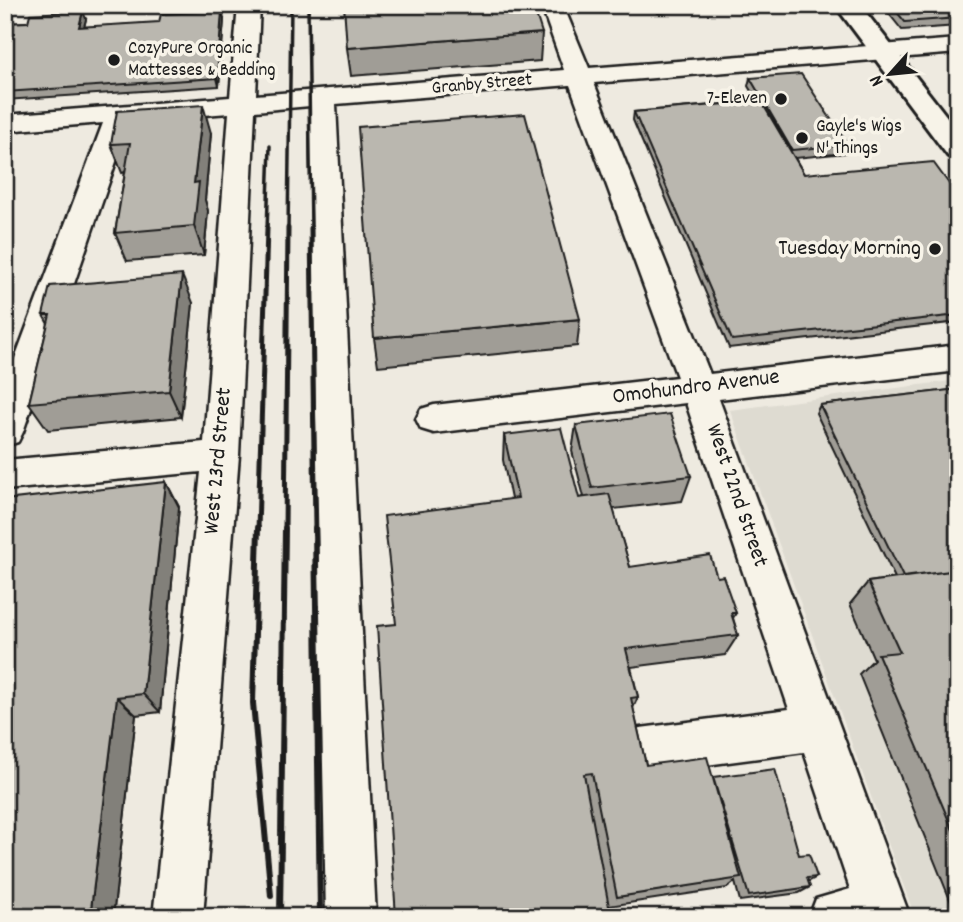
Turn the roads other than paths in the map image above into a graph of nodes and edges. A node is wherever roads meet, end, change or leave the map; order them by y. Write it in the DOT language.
graph roads {
  1 [pos="249,5"];
  2 [pos="552,5"];
  3 [pos="847,5"];
  4 [pos="958,46"];
  5 [pos="883,52"];
  6 [pos="581,77"];
  7 [pos="323,99"];
  8 [pos="243,105"];
  9 [pos="119,115"];
  10 [pos="5,123"];
  11 [pos="958,150"];
  12 [pos="958,358"];
  13 [pos="698,388"];
  14 [pos="434,419"];
  15 [pos="5,432"];
  16 [pos="221,456"];
  17 [pos="5,475"];
  18 [pos="818,728"];
  19 [pos="551,762"];
  20 [pos="883,913"];
  21 [pos="178,917"];
  22 [pos="351,917"];
  23 [pos="834,917"];
  1 -- 8 [label="street, West 23rd Street"];
  2 -- 6 [label="street, West 22nd Street"];
  3 -- 5 [label="main road"];
  4 -- 5 [label="street, Granby Street"];
  5 -- 6 [label="street, Granby Street"];
  5 -- 11 [label="main road"];
  6 -- 7 [label="street, Granby Street"];
  6 -- 13 [label="street, West 22nd Street"];
  7 -- 8 [label="street, Granby Street"];
  7 -- 22 [label="street"];
  8 -- 9 [label="street, Granby Street"];
  8 -- 16 [label="street, West 23rd Street"];
  9 -- 10 [label="street, Granby Street"];
  9 -- 15 [label="street"];
  12 -- 13 [label="street, Omohundro Avenue"];
  13 -- 14 [label="street, Omohundro Avenue"];
  13 -- 18 [label="street, West 22nd Street"];
  16 -- 17 [label="street"];
  16 -- 21 [label="street, West 23rd Street"];
  18 -- 19 [label="street"];
  18 -- 20 [label="street, West 22nd Street"];
  20 -- 23 [label="street"];
}
